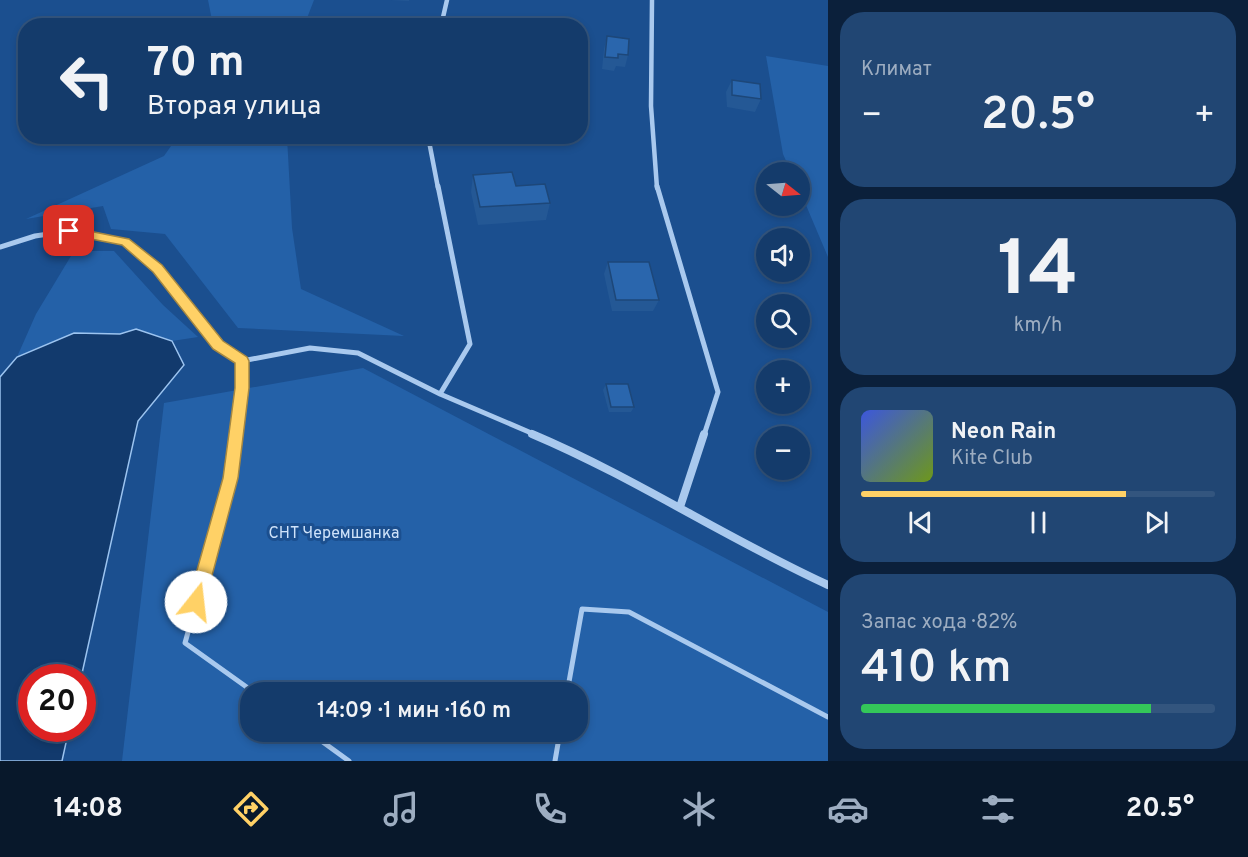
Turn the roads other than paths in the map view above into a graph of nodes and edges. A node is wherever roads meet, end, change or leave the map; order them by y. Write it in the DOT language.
graph roads {
  1 [pos="447,0"];
  2 [pos="652,0"];
  3 [pos="443,18"];
  4 [pos="430,144"];
  5 [pos="0,247"];
  6 [pos="242,361"];
  7 [pos="242,388"];
  8 [pos="440,394"];
  9 [pos="680,507"];
  10 [pos="828,585"];
  11 [pos="240,682"];
  12 [pos="569,682"];
  13 [pos="828,717"];
  14 [pos="323,742"];
  15 [pos="558,742"];
  16 [pos="349,761"];
  17 [pos="555,761"];
  1 -- 3 [label="street"];
  2 -- 9 [label="street"];
  4 -- 8 [label="street"];
  5 -- 6 [label="street"];
  6 -- 7 [label="street"];
  6 -- 8 [label="street"];
  7 -- 11 [label="lane"];
  8 -- 9 [label="street"];
  9 -- 10 [label="street"];
  12 -- 13 [label="lane"];
  14 -- 16 [label="lane"];
  15 -- 17 [label="lane"];
}
